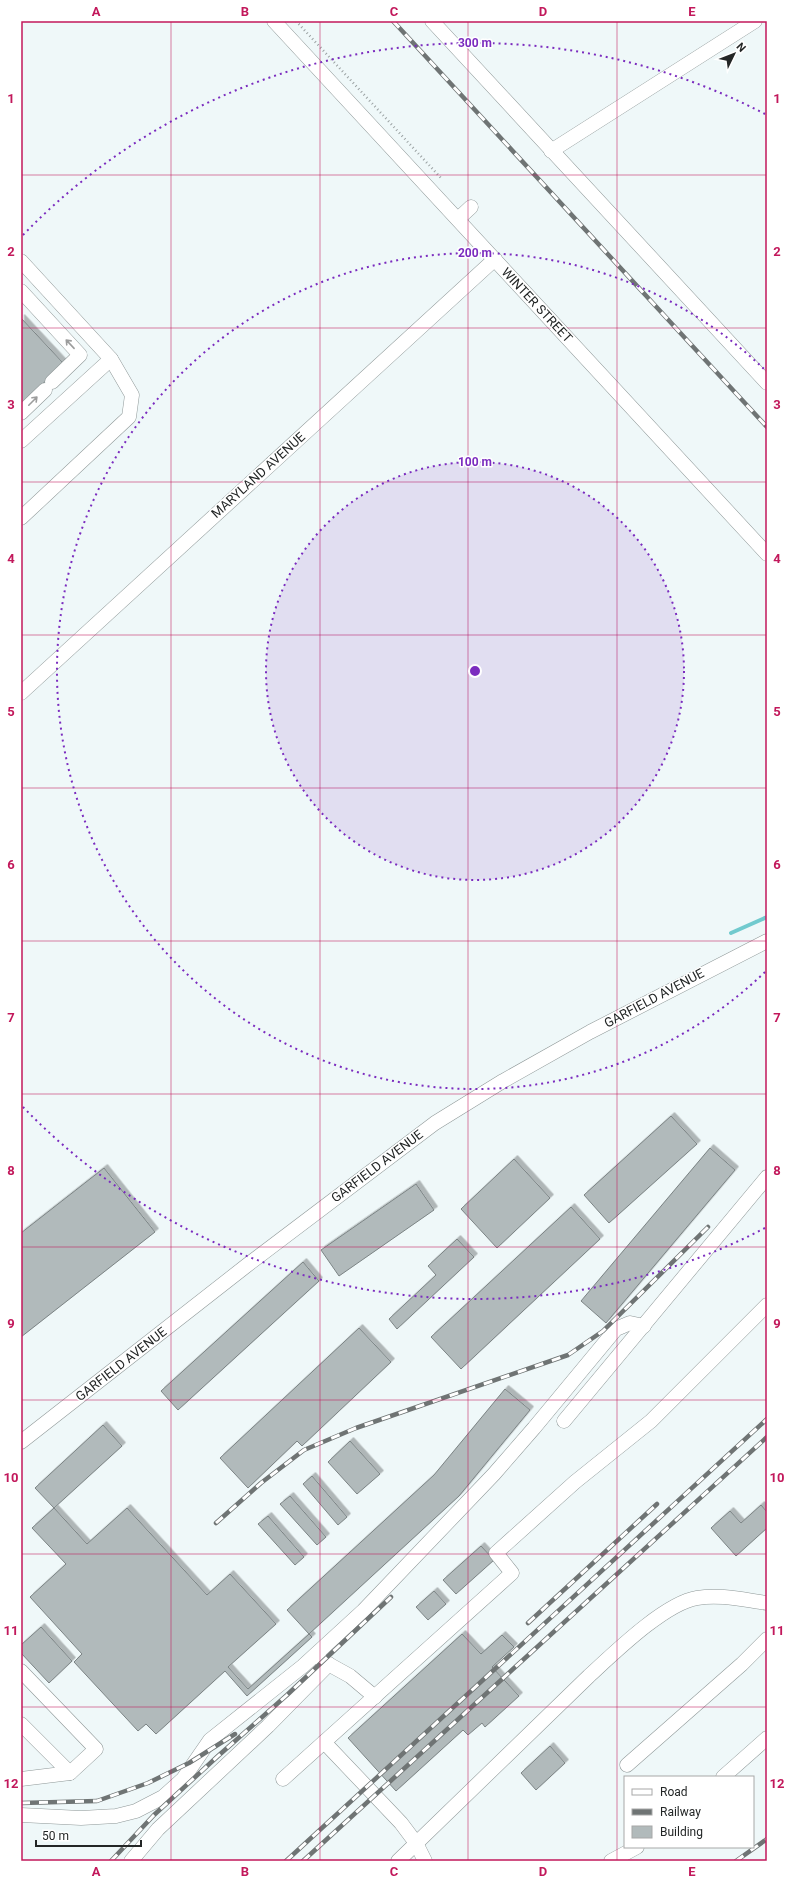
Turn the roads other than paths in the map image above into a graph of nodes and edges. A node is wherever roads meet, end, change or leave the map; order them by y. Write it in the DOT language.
graph roads {
  1 [pos="274,21"];
  2 [pos="432,21"];
  3 [pos="755,21"];
  4 [pos="551,151"];
  5 [pos="471,207"];
  6 [pos="458,219"];
  7 [pos="495,258"];
  8 [pos="21,261"];
  9 [pos="21,291"];
  10 [pos="111,359"];
  11 [pos="767,383"];
  12 [pos="21,413"];
  13 [pos="21,441"];
  14 [pos="21,518"];
  15 [pos="767,554"];
  16 [pos="21,693"];
  17 [pos="767,941"];
  18 [pos="767,1176"];
  19 [pos="767,1305"];
  20 [pos="644,1326"];
  21 [pos="564,1422"];
  22 [pos="21,1442"];
  23 [pos="767,1603"];
  24 [pos="767,1639"];
  25 [pos="315,1655"];
  26 [pos="329,1664"];
  27 [pos="21,1671"];
  28 [pos="375,1697"];
  29 [pos="21,1724"];
  30 [pos="767,1738"];
  31 [pos="324,1742"];
  32 [pos="628,1765"];
  33 [pos="70,1773"];
  34 [pos="724,1776"];
  35 [pos="21,1779"];
  36 [pos="283,1779"];
  37 [pos="167,1794"];
  38 [pos="180,1809"];
  39 [pos="21,1816"];
  40 [pos="416,1843"];
  41 [pos="634,1848"];
  42 [pos="130,1861"];
  43 [pos="398,1861"];
  44 [pos="425,1861"];
  45 [pos="611,1861"];
  1 -- 6 [label="street, WINTER STREET"];
  2 -- 4 [label="street"];
  3 -- 4 [label="street"];
  4 -- 11 [label="street"];
  5 -- 6 [label="street"];
  6 -- 7 [label="street, WINTER STREET"];
  7 -- 15 [label="street, WINTER STREET"];
  7 -- 16 [label="street, MARYLAND AVENUE"];
  8 -- 10 [label="street"];
  12 -- 9 [label="street, one-way"];
  10 -- 13 [label="street"];
  10 -- 14 [label="street"];
  17 -- 22 [label="street, GARFIELD AVENUE"];
  18 -- 20 [label="street"];
  19 -- 28 [label="street"];
  20 -- 21 [label="street"];
  20 -- 25 [label="street"];
  23 -- 40 [label="street"];
  24 -- 32 [label="street"];
  25 -- 26 [label="street"];
  25 -- 37 [label="street"];
  26 -- 28 [label="street"];
  26 -- 38 [label="street"];
  27 -- 33 [label="street"];
  28 -- 31 [label="street"];
  29 -- 33 [label="street"];
  30 -- 34 [label="street"];
  31 -- 36 [label="street"];
  31 -- 40 [label="street"];
  33 -- 35 [label="street"];
  37 -- 38 [label="street"];
  37 -- 39 [label="street"];
  38 -- 42 [label="street"];
  40 -- 43 [label="street"];
  40 -- 44 [label="street"];
  41 -- 45 [label="street"];
}
